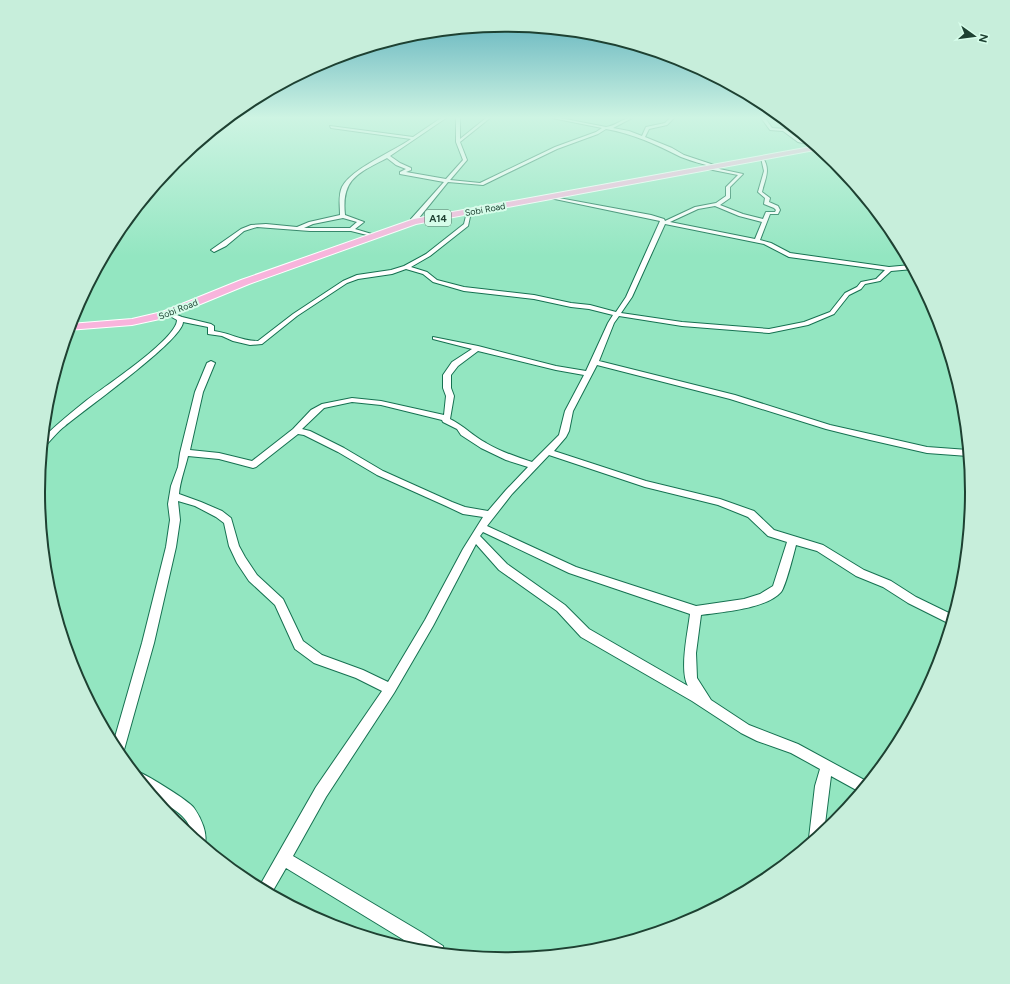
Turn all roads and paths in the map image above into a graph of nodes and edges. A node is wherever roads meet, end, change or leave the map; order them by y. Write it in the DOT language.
graph roads {
  1 [pos="374,164"];
  2 [pos="398,164"];
  3 [pos="462,164"];
  4 [pos="523,164"];
  5 [pos="704,164"];
  6 [pos="731,164"];
  7 [pos="765,164"];
  8 [pos="712,167"];
  9 [pos="448,180"];
  10 [pos="550,197"];
  11 [pos="716,205"];
  12 [pos="469,212"];
  13 [pos="343,216"];
  14 [pos="765,221"];
  15 [pos="414,222"];
  16 [pos="664,222"];
  17 [pos="295,229"];
  18 [pos="351,229"];
  19 [pos="373,236"];
  20 [pos="757,241"];
  21 [pos="214,250"];
  22 [pos="905,266"];
  23 [pos="406,267"];
  24 [pos="889,269"];
  25 [pos="617,313"];
  26 [pos="170,314"];
  27 [pos="180,319"];
  28 [pos="76,326"];
  29 [pos="434,338"];
  30 [pos="478,348"];
  31 [pos="594,362"];
  32 [pos="211,363"];
  33 [pos="588,373"];
  34 [pos="447,418"];
  35 [pos="296,431"];
  36 [pos="48,438"];
  37 [pos="548,452"];
  38 [pos="184,453"];
  39 [pos="963,453"];
  40 [pos="534,466"];
  41 [pos="174,496"];
  42 [pos="489,515"];
  43 [pos="481,527"];
  44 [pos="475,537"];
  45 [pos="793,539"];
  46 [pos="696,610"];
  47 [pos="947,618"];
  48 [pos="390,689"];
  49 [pos="709,705"];
  50 [pos="120,743"];
  51 [pos="827,766"];
  52 [pos="860,785"];
  53 [pos="151,786"];
  54 [pos="817,829"];
  55 [pos="198,835"];
  56 [pos="283,858"];
  57 [pos="268,885"];
  58 [pos="427,945"];
  1 -- 13 [label="street"];
  2 -- 9 [label="street"];
  3 -- 9 [label="street"];
  4 -- 9 [label="street"];
  5 -- 8 [label="street"];
  6 -- 8 [label="highway, Sobi Road / A14"];
  7 -- 14 [label="street"];
  8 -- 10 [label="highway, Sobi Road / A14"];
  8 -- 11 [label="street"];
  9 -- 15 [label="street"];
  10 -- 12 [label="highway, Sobi Road / A14"];
  10 -- 16 [label="street"];
  11 -- 14 [label="street"];
  11 -- 16 [label="street"];
  12 -- 15 [label="highway, Sobi Road / A14"];
  12 -- 23 [label="street"];
  13 -- 17 [label="street"];
  13 -- 18 [label="street"];
  14 -- 20 [label="street"];
  15 -- 19 [label="highway, Sobi Road / A14"];
  16 -- 20 [label="street"];
  16 -- 25 [label="street"];
  17 -- 18 [label="street"];
  17 -- 21 [label="street"];
  18 -- 19 [label="street"];
  19 -- 26 [label="highway, Sobi Road / A14"];
  20 -- 24 [label="street"];
  22 -- 24 [label="street"];
  23 -- 25 [label="street"];
  23 -- 27 [label="street"];
  24 -- 25 [label="street"];
  25 -- 31 [label="street"];
  26 -- 27 [label="street"];
  26 -- 28 [label="highway, Sobi Road / A14"];
  27 -- 36 [label="street"];
  29 -- 30 [label="street"];
  30 -- 33 [label="street"];
  30 -- 34 [label="street"];
  31 -- 33 [label="street"];
  31 -- 39 [label="street"];
  32 -- 38 [label="street"];
  33 -- 37 [label="street"];
  34 -- 35 [label="street"];
  34 -- 40 [label="street"];
  35 -- 38 [label="street"];
  35 -- 42 [label="street"];
  37 -- 40 [label="street"];
  37 -- 45 [label="street"];
  38 -- 41 [label="street"];
  40 -- 42 [label="street"];
  41 -- 48 [label="street"];
  41 -- 50 [label="street"];
  42 -- 43 [label="street"];
  43 -- 44 [label="street"];
  43 -- 46 [label="street"];
  44 -- 48 [label="street"];
  44 -- 49 [label="street"];
  45 -- 46 [label="street"];
  45 -- 47 [label="street"];
  46 -- 49 [label="street"];
  48 -- 56 [label="street"];
  49 -- 51 [label="street"];
  51 -- 52 [label="street"];
  51 -- 54 [label="street"];
  53 -- 55 [label="street"];
  56 -- 57 [label="street"];
  56 -- 58 [label="street"];
}
